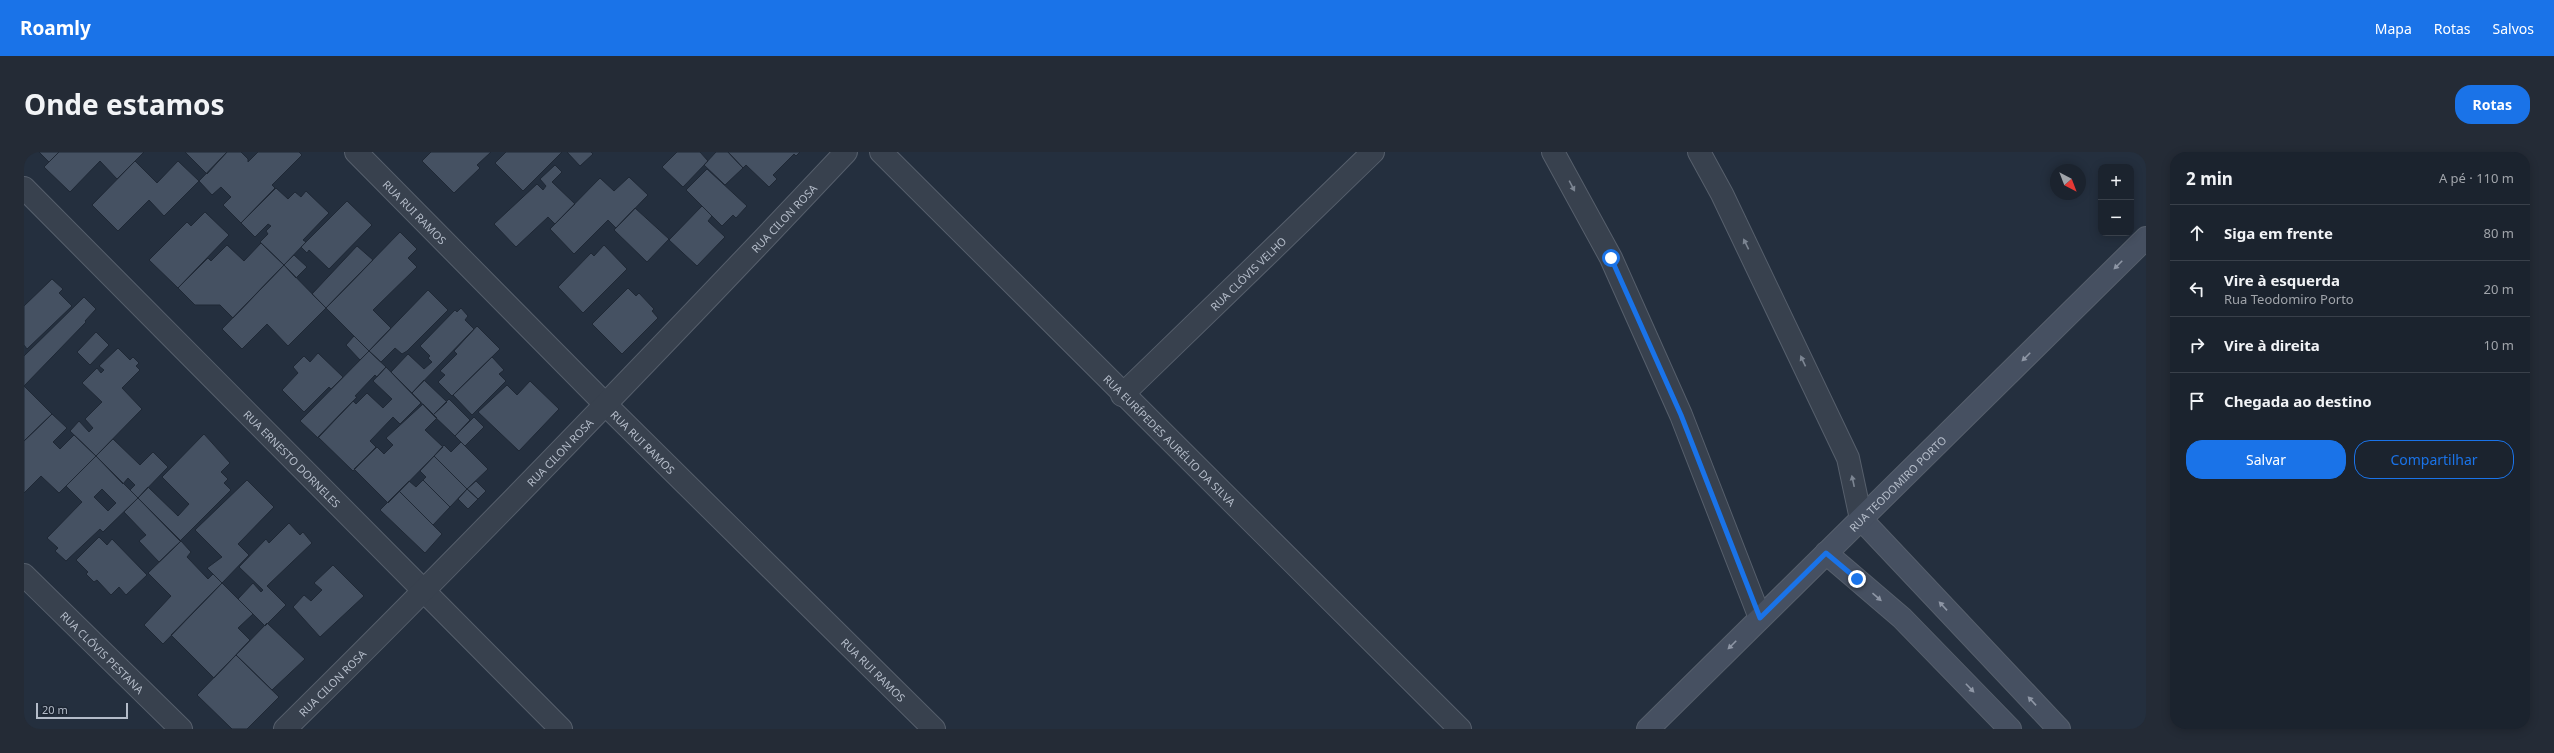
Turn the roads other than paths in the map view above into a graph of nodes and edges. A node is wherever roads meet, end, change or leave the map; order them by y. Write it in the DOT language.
graph roads {
  1 [pos="356,152"];
  2 [pos="846,152"];
  3 [pos="881,152"];
  4 [pos="1373,152"];
  5 [pos="1553,152"];
  6 [pos="1699,152"];
  7 [pos="24,188"];
  8 [pos="2146,238"];
  9 [pos="1122,395"];
  10 [pos="607,406"];
  11 [pos="1861,519"];
  12 [pos="1826,553"];
  13 [pos="24,575"];
  14 [pos="424,592"];
  15 [pos="1760,618"];
  16 [pos="181,729"];
  17 [pos="284,729"];
  18 [pos="561,729"];
  19 [pos="934,729"];
  20 [pos="1460,729"];
  21 [pos="1648,729"];
  22 [pos="2010,729"];
  23 [pos="2059,729"];
  1 -- 10 [label="street, RUA RUI RAMOS"];
  2 -- 10 [label="street, RUA CILON ROSA"];
  3 -- 9 [label="street, RUA EURÍPEDES AURÉLIO DA SILVA"];
  4 -- 9 [label="street, RUA CLÓVIS VELHO"];
  5 -- 15 [label="street, one-way"];
  11 -- 6 [label="street, one-way"];
  7 -- 14 [label="street, RUA ERNESTO DORNELES"];
  8 -- 11 [label="main road, RUA TEODOMIRO PORTO, one-way"];
  9 -- 20 [label="street, RUA EURÍPEDES AURÉLIO DA SILVA"];
  10 -- 14 [label="street, RUA CILON ROSA"];
  10 -- 19 [label="street, RUA RUI RAMOS"];
  11 -- 12 [label="main road, RUA TEODOMIRO PORTO"];
  23 -- 11 [label="main road, one-way"];
  12 -- 15 [label="main road, RUA TEODOMIRO PORTO"];
  12 -- 22 [label="main road, one-way"];
  13 -- 16 [label="street, RUA CLÓVIS PESTANA"];
  14 -- 17 [label="street, RUA CILON ROSA"];
  14 -- 18 [label="street, RUA ERNESTO DORNELES"];
  15 -- 21 [label="main road, RUA TEODOMIRO PORTO, one-way"];
}
